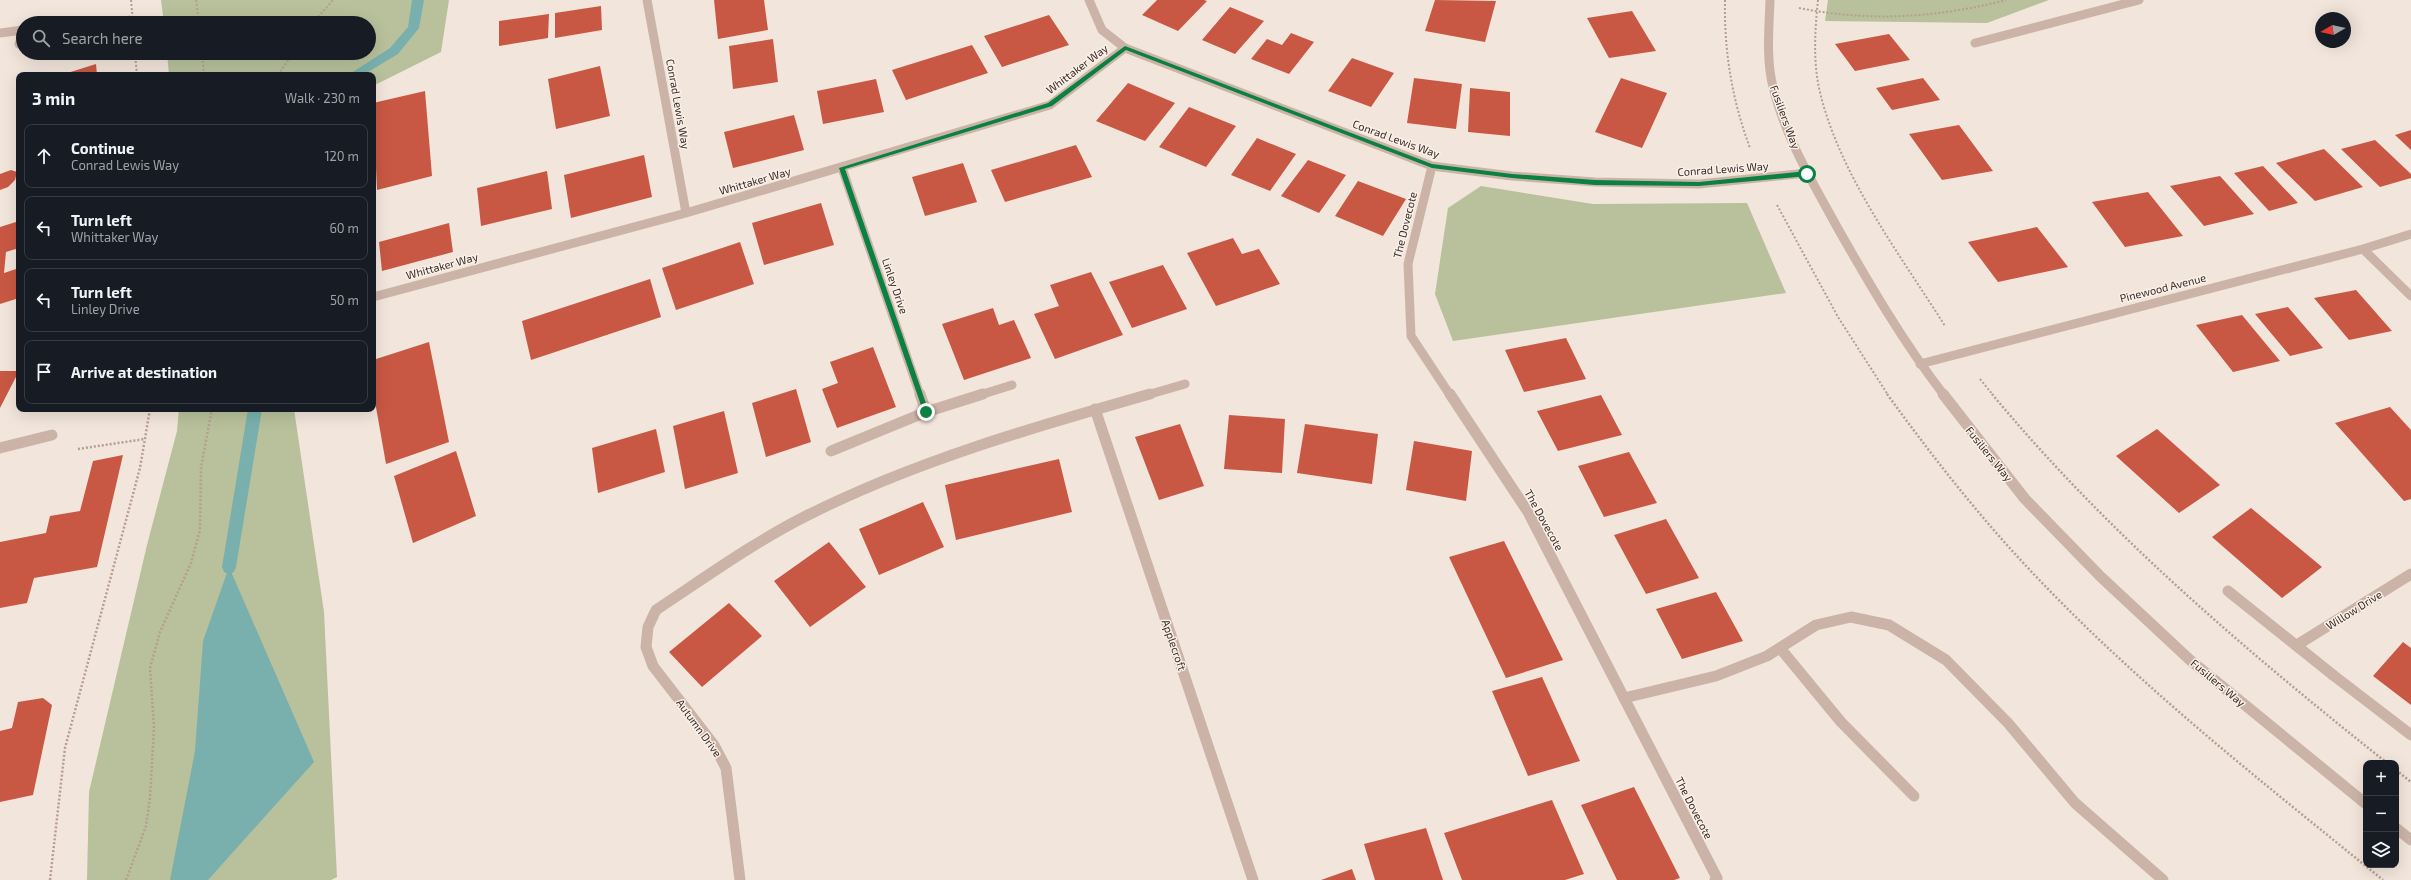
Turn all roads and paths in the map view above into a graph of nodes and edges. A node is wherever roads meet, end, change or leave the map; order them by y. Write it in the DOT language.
graph roads {
  1 [pos="131,0"];
  2 [pos="196,0"];
  3 [pos="333,0"];
  4 [pos="647,0"];
  5 [pos="1089,0"];
  6 [pos="1725,0"];
  7 [pos="1818,0"];
  8 [pos="2006,0"];
  9 [pos="2139,0"];
  10 [pos="1770,1"];
  11 [pos="1816,12"];
  12 [pos="132,16"];
  13 [pos="198,16"];
  14 [pos="319,16"];
  15 [pos="16,31"];
  16 [pos="0,33"];
  17 [pos="1975,43"];
  18 [pos="1125,48"];
  19 [pos="136,60"];
  20 [pos="203,60"];
  21 [pos="288,60"];
  22 [pos="137,72"];
  23 [pos="204,72"];
  24 [pos="280,72"];
  25 [pos="1751,151"];
  26 [pos="1432,166"];
  27 [pos="842,168"];
  28 [pos="1807,174"];
  29 [pos="686,213"];
  30 [pos="2411,234"];
  31 [pos="2363,249"];
  32 [pos="376,296"];
  33 [pos="2411,296"];
  34 [pos="1947,329"];
  35 [pos="1920,364"];
  36 [pos="1979,377"];
  37 [pos="1185,384"];
  38 [pos="1012,385"];
  39 [pos="1096,410"];
  40 [pos="150,412"];
  41 [pos="211,412"];
  42 [pos="926,412"];
  43 [pos="52,435"];
  44 [pos="145,439"];
  45 [pos="0,448"];
  46 [pos="831,451"];
  47 [pos="2411,574"];
  48 [pos="2228,591"];
  49 [pos="2297,645"];
  50 [pos="1780,648"];
  51 [pos="1624,698"];
  52 [pos="2411,735"];
  53 [pos="2383,760"];
  54 [pos="2399,772"];
  55 [pos="2411,782"];
  56 [pos="1914,796"];
  57 [pos="2363,802"];
  58 [pos="2399,830"];
  59 [pos="2411,840"];
  60 [pos="50,880"];
  61 [pos="126,880"];
  62 [pos="740,880"];
  63 [pos="1253,880"];
  64 [pos="1717,880"];
  65 [pos="2163,880"];
  1 -- 12 [label="path"];
  2 -- 13 [label="path"];
  3 -- 14 [label="path"];
  4 -- 29 [label="street, Conrad Lewis Way"];
  5 -- 18 [label="street, Conrad Lewis Way"];
  6 -- 25 [label="path"];
  7 -- 11 [label="path"];
  8 -- 11 [label="path"];
  9 -- 17 [label="street"];
  10 -- 11 [label="path"];
  10 -- 28 [label="street, Fusiliers Way"];
  11 -- 34 [label="path"];
  15 -- 16 [label="street"];
  18 -- 26 [label="street, Conrad Lewis Way"];
  18 -- 27 [label="street, Whittaker Way"];
  19 -- 22 [label="path"];
  20 -- 23 [label="path"];
  21 -- 24 [label="path"];
  26 -- 28 [label="street, Conrad Lewis Way"];
  26 -- 51 [label="street, The Dovecote"];
  27 -- 29 [label="street, Whittaker Way"];
  27 -- 42 [label="street, Linley Drive"];
  28 -- 35 [label="street, Fusiliers Way"];
  29 -- 32 [label="street, Whittaker Way"];
  30 -- 31 [label="street, Pinewood Avenue"];
  31 -- 33 [label="street"];
  31 -- 35 [label="street, Pinewood Avenue"];
  35 -- 57 [label="street, Fusiliers Way"];
  36 -- 53 [label="path"];
  37 -- 39 [label="street"];
  38 -- 42 [label="street"];
  39 -- 62 [label="street, Autumn Drive"];
  39 -- 63 [label="street, Applecroft"];
  40 -- 44 [label="path"];
  41 -- 61 [label="path"];
  42 -- 46 [label="street"];
  43 -- 44 [label="path"];
  43 -- 45 [label="street"];
  44 -- 60 [label="path"];
  47 -- 49 [label="street, Willow Drive"];
  48 -- 49 [label="street"];
  49 -- 52 [label="street"];
  50 -- 51 [label="street"];
  50 -- 56 [label="street"];
  50 -- 65 [label="street"];
  51 -- 64 [label="street, The Dovecote"];
  54 -- 55 [label="path"];
  58 -- 59 [label="street"];
}
